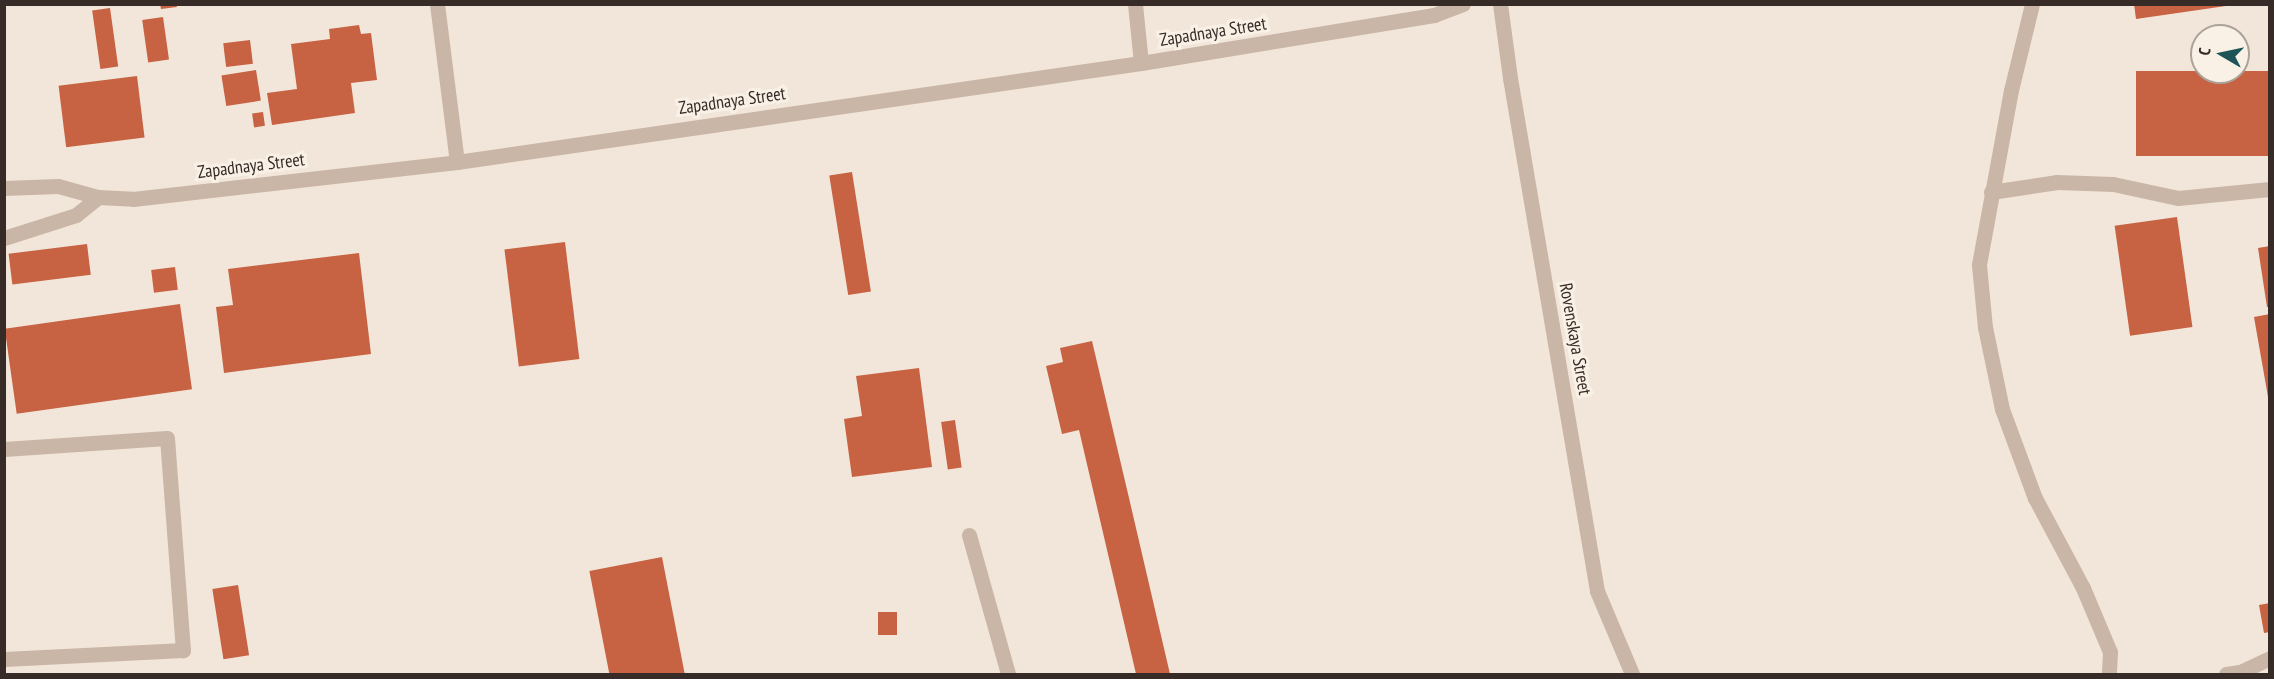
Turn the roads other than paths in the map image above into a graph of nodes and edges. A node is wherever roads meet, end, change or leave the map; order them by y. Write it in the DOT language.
graph roads {
  1 [pos="437,4"];
  2 [pos="1135,4"];
  3 [pos="1463,4"];
  4 [pos="1500,4"];
  5 [pos="2032,4"];
  6 [pos="1141,63"];
  7 [pos="457,162"];
  8 [pos="4,188"];
  9 [pos="2270,189"];
  10 [pos="1991,192"];
  11 [pos="98,197"];
  12 [pos="4,238"];
  13 [pos="4,449"];
  14 [pos="969,535"];
  15 [pos="2270,658"];
  16 [pos="4,659"];
  17 [pos="1008,675"];
  18 [pos="1632,675"];
  19 [pos="2109,675"];
  20 [pos="2226,675"];
  1 -- 7 [label="street"];
  2 -- 6 [label="street"];
  3 -- 6 [label="street, Zapadnaya Street"];
  4 -- 18 [label="street, Rovenskaya Street"];
  5 -- 10 [label="street"];
  6 -- 7 [label="street, Zapadnaya Street"];
  7 -- 11 [label="street, Zapadnaya Street"];
  8 -- 11 [label="street, Zapadnaya Street"];
  9 -- 10 [label="street"];
  10 -- 19 [label="street"];
  11 -- 12 [label="street"];
  13 -- 16 [label="street"];
  14 -- 17 [label="street"];
  15 -- 20 [label="street"];
}
